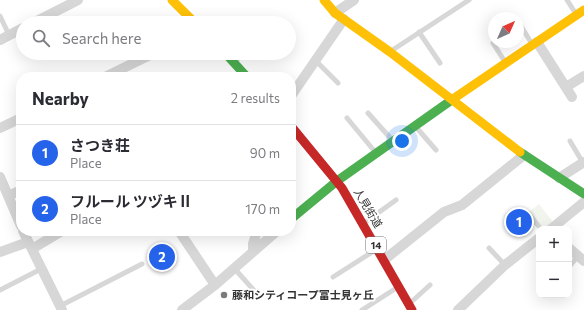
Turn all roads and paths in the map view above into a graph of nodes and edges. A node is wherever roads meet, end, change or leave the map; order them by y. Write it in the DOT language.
graph roads {
  1 [pos="78,0"];
  2 [pos="172,0"];
  3 [pos="324,0"];
  4 [pos="354,0"];
  5 [pos="469,0"];
  6 [pos="567,0"];
  7 [pos="63,3"];
  8 [pos="335,13"];
  9 [pos="580,13"];
  10 [pos="0,16"];
  11 [pos="44,16"];
  12 [pos="188,16"];
  13 [pos="344,19"];
  14 [pos="524,30"];
  15 [pos="16,31"];
  16 [pos="419,32"];
  17 [pos="4,37"];
  18 [pos="535,43"];
  19 [pos="496,48"];
  20 [pos="390,52"];
  21 [pos="140,60"];
  22 [pos="315,60"];
  23 [pos="234,62"];
  24 [pos="505,63"];
  25 [pos="440,64"];
  26 [pos="115,72"];
  27 [pos="243,72"];
  28 [pos="584,76"];
  29 [pos="338,83"];
  30 [pos="566,87"];
  31 [pos="296,88"];
  32 [pos="572,97"];
  33 [pos="454,100"];
  34 [pos="368,113"];
  35 [pos="347,118"];
  36 [pos="16,120"];
  37 [pos="415,127"];
  38 [pos="0,128"];
  39 [pos="296,132"];
  40 [pos="570,141"];
  41 [pos="394,142"];
  42 [pos="436,150"];
  43 [pos="377,154"];
  44 [pos="524,155"];
  45 [pos="583,163"];
  46 [pos="0,177"];
  47 [pos="559,178"];
  48 [pos="337,181"];
  49 [pos="16,192"];
  50 [pos="584,194"];
  51 [pos="8,196"];
  52 [pos="396,200"];
  53 [pos="584,202"];
  54 [pos="16,214"];
  55 [pos="528,214"];
  56 [pos="296,215"];
  57 [pos="363,223"];
  58 [pos="538,226"];
  59 [pos="555,226"];
  60 [pos="25,236"];
  61 [pos="51,236"];
  62 [pos="182,236"];
  63 [pos="255,236"];
  64 [pos="271,236"];
  65 [pos="536,240"];
  66 [pos="30,246"];
  67 [pos="489,248"];
  68 [pos="378,249"];
  69 [pos="253,251"];
  70 [pos="572,251"];
  71 [pos="0,252"];
  72 [pos="581,259"];
  73 [pos="384,260"];
  74 [pos="142,264"];
  75 [pos="505,265"];
  76 [pos="572,265"];
  77 [pos="41,268"];
  78 [pos="234,268"];
  79 [pos="333,277"];
  80 [pos="215,285"];
  81 [pos="430,285"];
  82 [pos="399,286"];
  83 [pos="0,290"];
  84 [pos="259,296"];
  85 [pos="411,308"];
  86 [pos="59,309"];
  87 [pos="182,310"];
  88 [pos="362,310"];
  89 [pos="458,310"];
  1 -- 7 [label="street"];
  2 -- 12 [label="street"];
  3 -- 8 [label="street"];
  4 -- 8 [label="street"];
  5 -- 16 [label="lane"];
  6 -- 9 [label="lane"];
  7 -- 11 [label="street"];
  8 -- 13 [label="street"];
  9 -- 18 [label="street"];
  10 -- 17 [label="lane"];
  13 -- 20 [label="street"];
  13 -- 22 [label="street"];
  14 -- 18 [label="lane"];
  15 -- 17 [label="street"];
  16 -- 20 [label="lane"];
  16 -- 25 [label="lane"];
  18 -- 24 [label="street"];
  18 -- 30 [label="street"];
  19 -- 24 [label="lane"];
  20 -- 33 [label="street"];
  21 -- 26 [label="street"];
  22 -- 29 [label="lane"];
  22 -- 31 [label="street"];
  23 -- 27 [label="street"];
  24 -- 33 [label="street"];
  28 -- 30 [label="street"];
  30 -- 32 [label="street"];
  33 -- 37 [label="street"];
  33 -- 44 [label="street"];
  34 -- 41 [label="lane"];
  35 -- 43 [label="lane"];
  36 -- 38 [label="street"];
  37 -- 41 [label="street"];
  37 -- 42 [label="lane"];
  39 -- 48 [label="street, 人見街道 / 14"];
  40 -- 45 [label="lane"];
  41 -- 43 [label="street"];
  43 -- 48 [label="street"];
  44 -- 47 [label="street"];
  44 -- 73 [label="street"];
  45 -- 47 [label="street"];
  46 -- 51 [label="street"];
  47 -- 50 [label="street"];
  48 -- 56 [label="street"];
  48 -- 57 [label="street, 人見街道 / 14"];
  49 -- 51 [label="street"];
  51 -- 54 [label="street"];
  52 -- 57 [label="lane"];
  53 -- 59 [label="street"];
  55 -- 58 [label="lane"];
  57 -- 68 [label="street, 人見街道 / 14"];
  60 -- 66 [label="street"];
  61 -- 66 [label="street"];
  62 -- 80 [label="street"];
  63 -- 69 [label="street"];
  64 -- 69 [label="street"];
  65 -- 75 [label="street"];
  66 -- 71 [label="street"];
  66 -- 77 [label="street"];
  67 -- 75 [label="lane"];
  68 -- 73 [label="street, 人見街道 / 14"];
  68 -- 79 [label="lane"];
  69 -- 78 [label="street"];
  70 -- 72 [label="street"];
  72 -- 76 [label="lane"];
  73 -- 82 [label="street, 人見街道 / 14"];
  74 -- 86 [label="lane"];
  75 -- 89 [label="street"];
  77 -- 83 [label="lane"];
  77 -- 86 [label="street"];
  78 -- 80 [label="street"];
  78 -- 84 [label="lane"];
  80 -- 87 [label="street"];
  81 -- 85 [label="lane"];
  82 -- 85 [label="street, 人見街道 / 14"];
  82 -- 88 [label="lane"];
}
